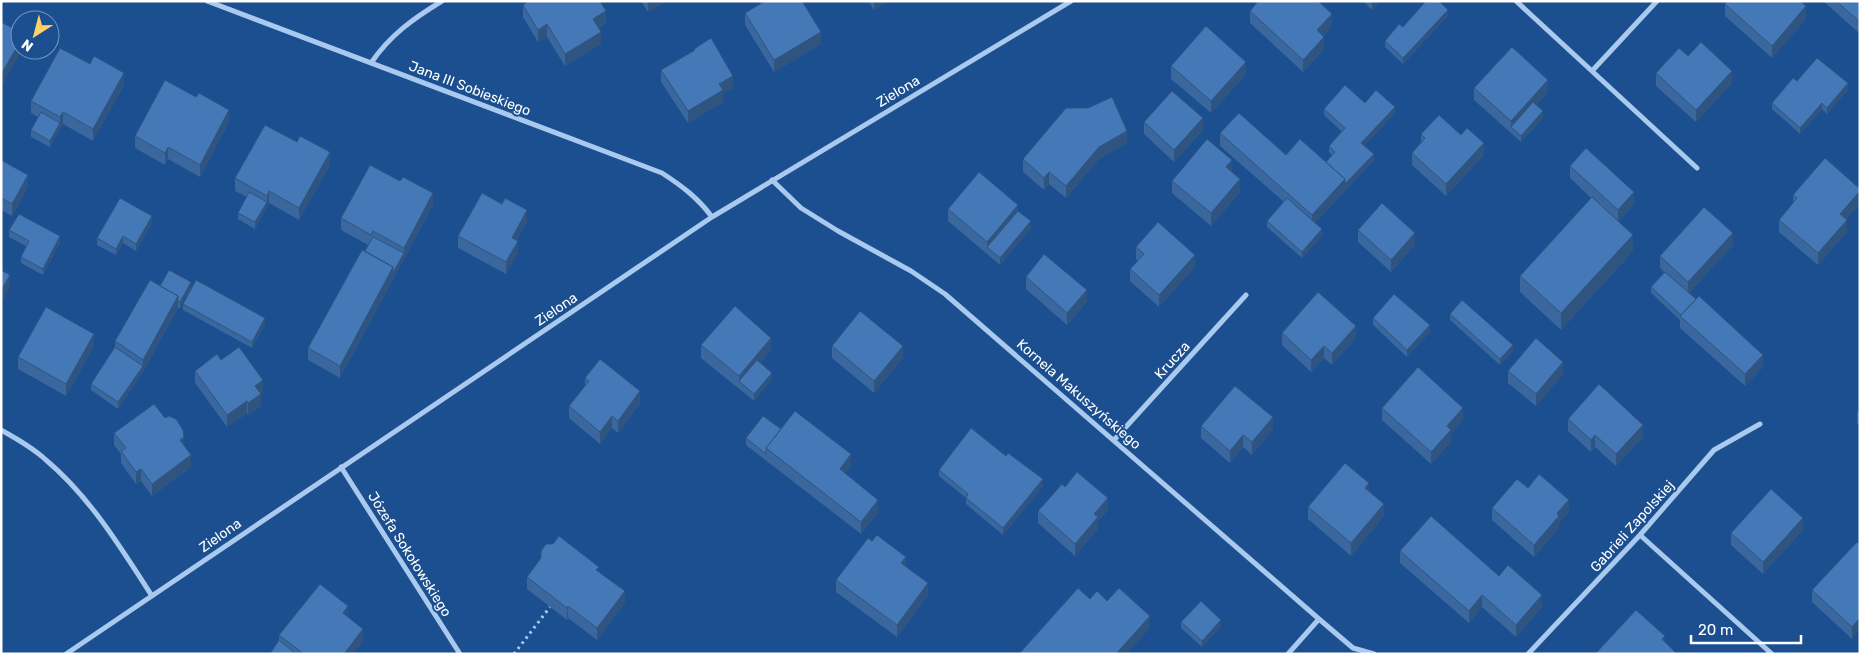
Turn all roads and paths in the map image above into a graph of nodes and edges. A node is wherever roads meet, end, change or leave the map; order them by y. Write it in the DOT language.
graph roads {
  1 [pos="207,1"];
  2 [pos="442,1"];
  3 [pos="1071,1"];
  4 [pos="1516,1"];
  5 [pos="1657,1"];
  6 [pos="371,63"];
  7 [pos="1592,71"];
  8 [pos="1698,168"];
  9 [pos="772,180"];
  10 [pos="712,217"];
  11 [pos="1246,295"];
  12 [pos="1760,424"];
  13 [pos="1,430"];
  14 [pos="1114,440"];
  15 [pos="341,467"];
  16 [pos="1640,535"];
  17 [pos="152,596"];
  18 [pos="550,607"];
  19 [pos="1319,619"];
  20 [pos="66,654"];
  21 [pos="460,654"];
  22 [pos="514,654"];
  23 [pos="1288,654"];
  24 [pos="1374,654"];
  25 [pos="1528,654"];
  26 [pos="1772,654"];
  1 -- 6 [label="street, Jana III Sobieskiego"];
  2 -- 6 [label="street"];
  3 -- 9 [label="street, Zielona"];
  4 -- 7 [label="street"];
  5 -- 7 [label="street"];
  6 -- 10 [label="street, Jana III Sobieskiego"];
  7 -- 8 [label="street"];
  9 -- 10 [label="street, Zielona"];
  9 -- 14 [label="street, Kornela Makuszyńskiego"];
  10 -- 15 [label="street, Zielona"];
  11 -- 14 [label="street, Krucza"];
  12 -- 16 [label="street, Gabrieli Zapolskiej"];
  13 -- 17 [label="street"];
  14 -- 19 [label="street, Kornela Makuszyńskiego"];
  15 -- 17 [label="street, Zielona"];
  15 -- 21 [label="street, Józefa Sokołowskiego"];
  16 -- 25 [label="street, Gabrieli Zapolskiej"];
  16 -- 26 [label="street"];
  17 -- 20 [label="street, Zielona"];
  18 -- 22 [label="path"];
  19 -- 23 [label="street"];
  19 -- 24 [label="street"];
}
